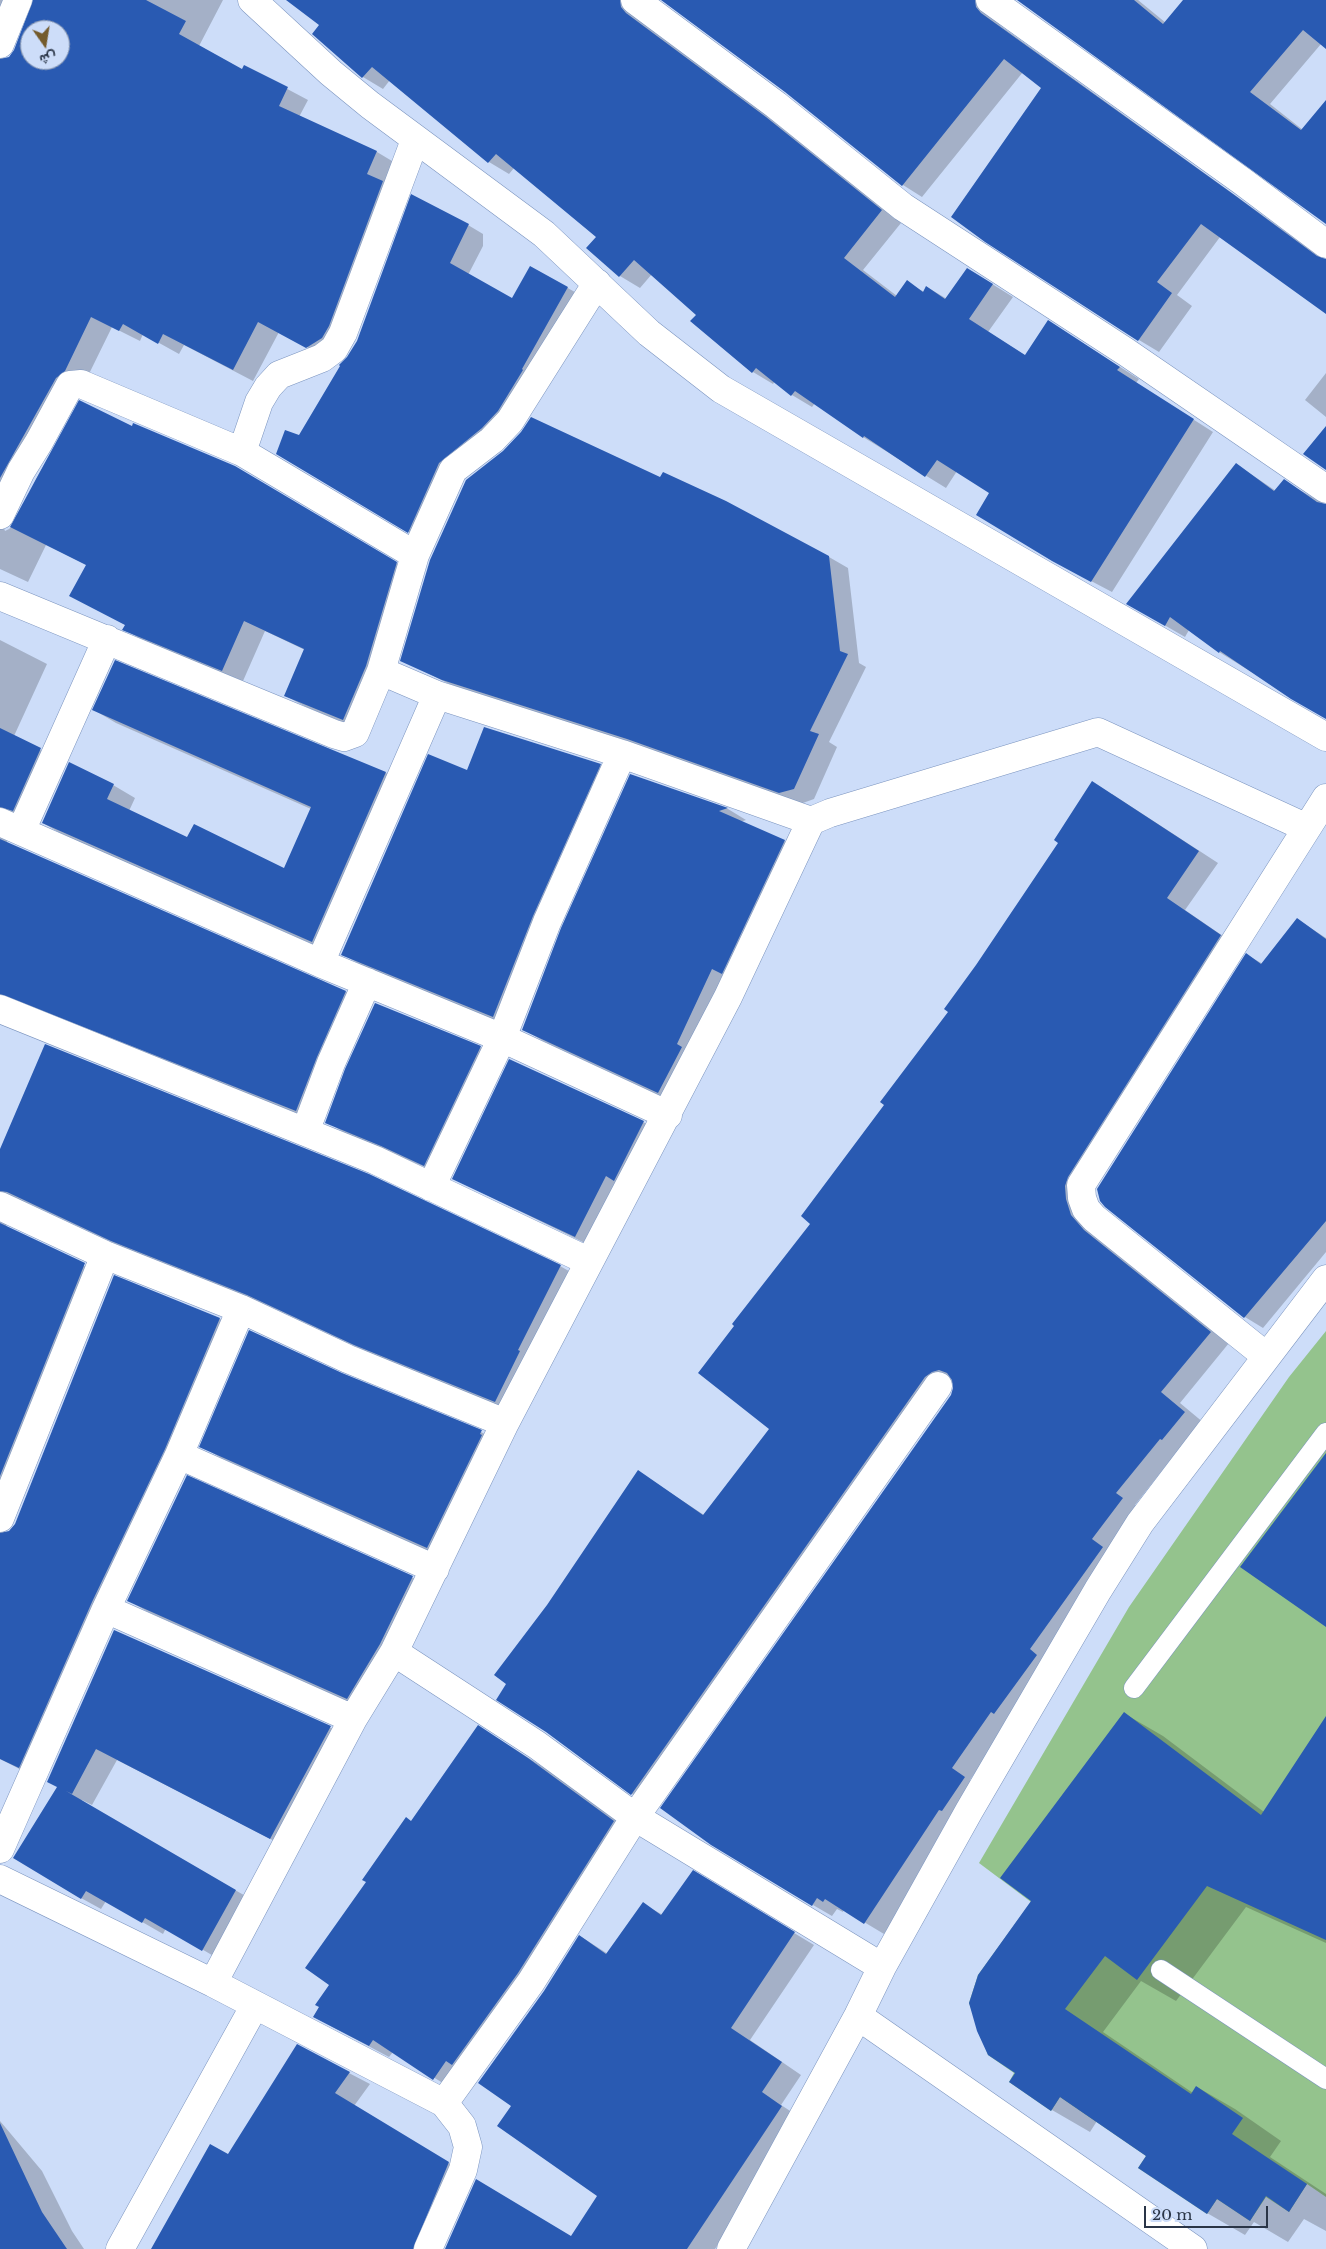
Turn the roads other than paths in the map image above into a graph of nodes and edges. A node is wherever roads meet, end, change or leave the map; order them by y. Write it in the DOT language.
graph roads {
  1 [pos="18,0"];
  2 [pos="252,0"];
  3 [pos="634,0"];
  4 [pos="990,0"];
  5 [pos="0,44"];
  6 [pos="415,140"];
  7 [pos="1326,244"];
  8 [pos="597,283"];
  9 [pos="242,452"];
  10 [pos="1326,489"];
  11 [pos="0,515"];
  12 [pos="415,555"];
  13 [pos="0,596"];
  14 [pos="107,638"];
  15 [pos="381,670"];
  16 [pos="437,695"];
  17 [pos="1326,737"];
  18 [pos="622,754"];
  19 [pos="1326,798"];
  20 [pos="811,821"];
  21 [pos="10,826"];
  22 [pos="1307,828"];
  23 [pos="320,963"];
  24 [pos="367,982"];
  25 [pos="0,1009"];
  26 [pos="502,1038"];
  27 [pos="668,1115"];
  28 [pos="305,1132"];
  29 [pos="431,1186"];
  30 [pos="0,1206"];
  31 [pos="105,1255"];
  32 [pos="588,1261"];
  33 [pos="1326,1279"];
  34 [pos="241,1310"];
  35 [pos="1266,1356"];
  36 [pos="938,1386"];
  37 [pos="505,1423"];
  38 [pos="1326,1433"];
  39 [pos="179,1455"];
  40 [pos="0,1518"];
  41 [pos="435,1569"];
  42 [pos="106,1609"];
  43 [pos="394,1652"];
  44 [pos="1134,1688"];
  45 [pos="353,1719"];
  46 [pos="635,1816"];
  47 [pos="0,1849"];
  48 [pos="0,1879"];
  49 [pos="882,1967"];
  50 [pos="1161,1970"];
  51 [pos="212,1983"];
  52 [pos="255,2005"];
  53 [pos="858,2016"];
  54 [pos="1326,2079"];
  55 [pos="444,2103"];
  56 [pos="120,2249"];
  57 [pos="428,2249"];
  58 [pos="731,2249"];
  59 [pos="1193,2249"];
  1 -- 5 [label="street"];
  2 -- 6 [label="street"];
  3 -- 10 [label="street"];
  4 -- 7 [label="street"];
  6 -- 8 [label="street"];
  6 -- 9 [label="street"];
  8 -- 12 [label="street"];
  8 -- 17 [label="street"];
  9 -- 11 [label="street"];
  9 -- 12 [label="street"];
  12 -- 15 [label="street"];
  13 -- 14 [label="street"];
  14 -- 15 [label="street"];
  14 -- 21 [label="street"];
  15 -- 16 [label="street"];
  16 -- 18 [label="street"];
  16 -- 23 [label="street"];
  18 -- 20 [label="street"];
  18 -- 26 [label="street"];
  19 -- 22 [label="street"];
  20 -- 22 [label="street"];
  20 -- 27 [label="street"];
  21 -- 23 [label="street"];
  22 -- 35 [label="street"];
  23 -- 24 [label="street"];
  24 -- 26 [label="street"];
  24 -- 28 [label="street"];
  25 -- 28 [label="street"];
  26 -- 27 [label="street"];
  26 -- 29 [label="street"];
  27 -- 32 [label="street"];
  28 -- 29 [label="street"];
  29 -- 32 [label="street"];
  30 -- 31 [label="street"];
  31 -- 34 [label="street"];
  31 -- 40 [label="street"];
  32 -- 37 [label="street"];
  33 -- 35 [label="street"];
  34 -- 37 [label="street"];
  34 -- 39 [label="street"];
  35 -- 49 [label="street"];
  36 -- 46 [label="street"];
  37 -- 41 [label="street"];
  38 -- 44 [label="lane"];
  39 -- 41 [label="street"];
  39 -- 42 [label="street"];
  41 -- 43 [label="street"];
  42 -- 45 [label="street"];
  42 -- 47 [label="street"];
  43 -- 45 [label="street"];
  43 -- 46 [label="street"];
  45 -- 51 [label="street"];
  46 -- 49 [label="street"];
  46 -- 55 [label="street"];
  48 -- 51 [label="street"];
  49 -- 53 [label="street"];
  50 -- 54 [label="lane"];
  51 -- 52 [label="street"];
  52 -- 55 [label="street"];
  52 -- 56 [label="street"];
  53 -- 58 [label="street"];
  53 -- 59 [label="street"];
  55 -- 57 [label="street"];
}
